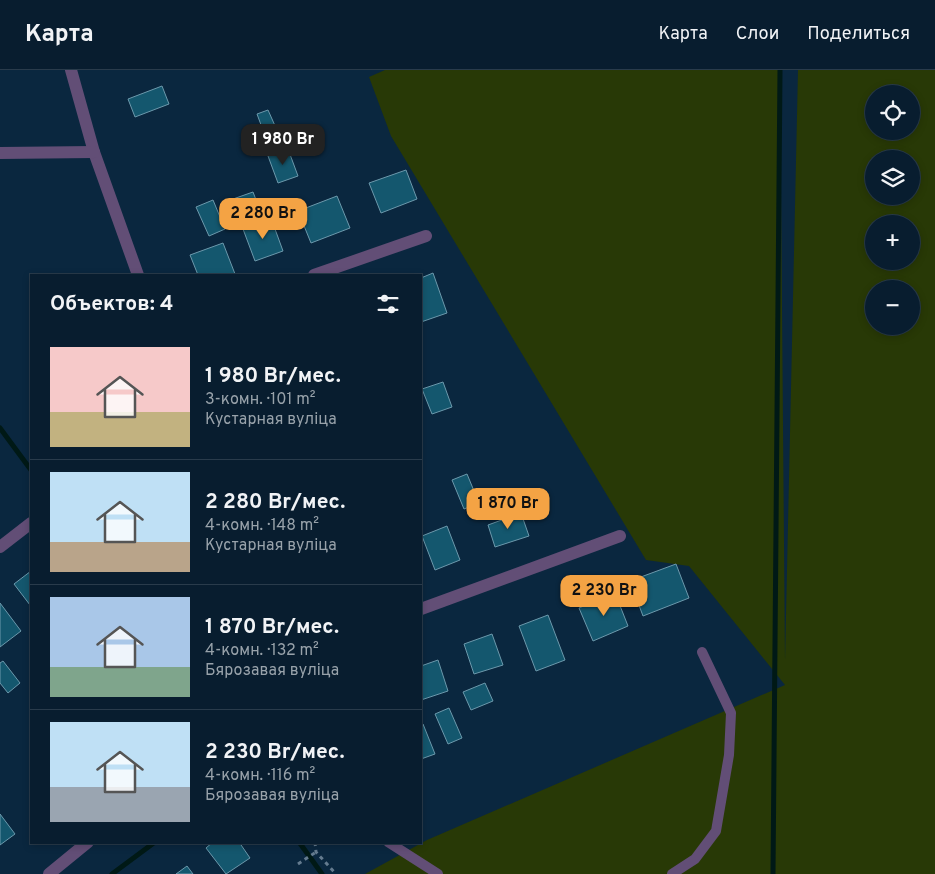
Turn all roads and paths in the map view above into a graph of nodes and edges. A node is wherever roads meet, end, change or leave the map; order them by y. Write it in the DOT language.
graph roads {
  1 [pos="72,70"];
  2 [pos="94,152"];
  3 [pos="0,153"];
  4 [pos="426,236"];
  5 [pos="138,274"];
  6 [pos="317,274"];
  7 [pos="30,524"];
  8 [pos="620,536"];
  9 [pos="0,547"];
  10 [pos="422,609"];
  11 [pos="702,652"];
  12 [pos="86,844"];
  13 [pos="314,844"];
  14 [pos="391,844"];
  15 [pos="316,852"];
  16 [pos="298,864"];
  17 [pos="49,874"];
  18 [pos="336,874"];
  19 [pos="438,874"];
  20 [pos="672,874"];
  1 -- 2 [label="street"];
  2 -- 3 [label="street"];
  2 -- 5 [label="street"];
  4 -- 6 [label="street"];
  7 -- 9 [label="street"];
  8 -- 10 [label="street"];
  11 -- 20 [label="lane"];
  12 -- 17 [label="street"];
  13 -- 15 [label="path"];
  14 -- 19 [label="lane"];
  15 -- 16 [label="path"];
  15 -- 18 [label="path"];
}
